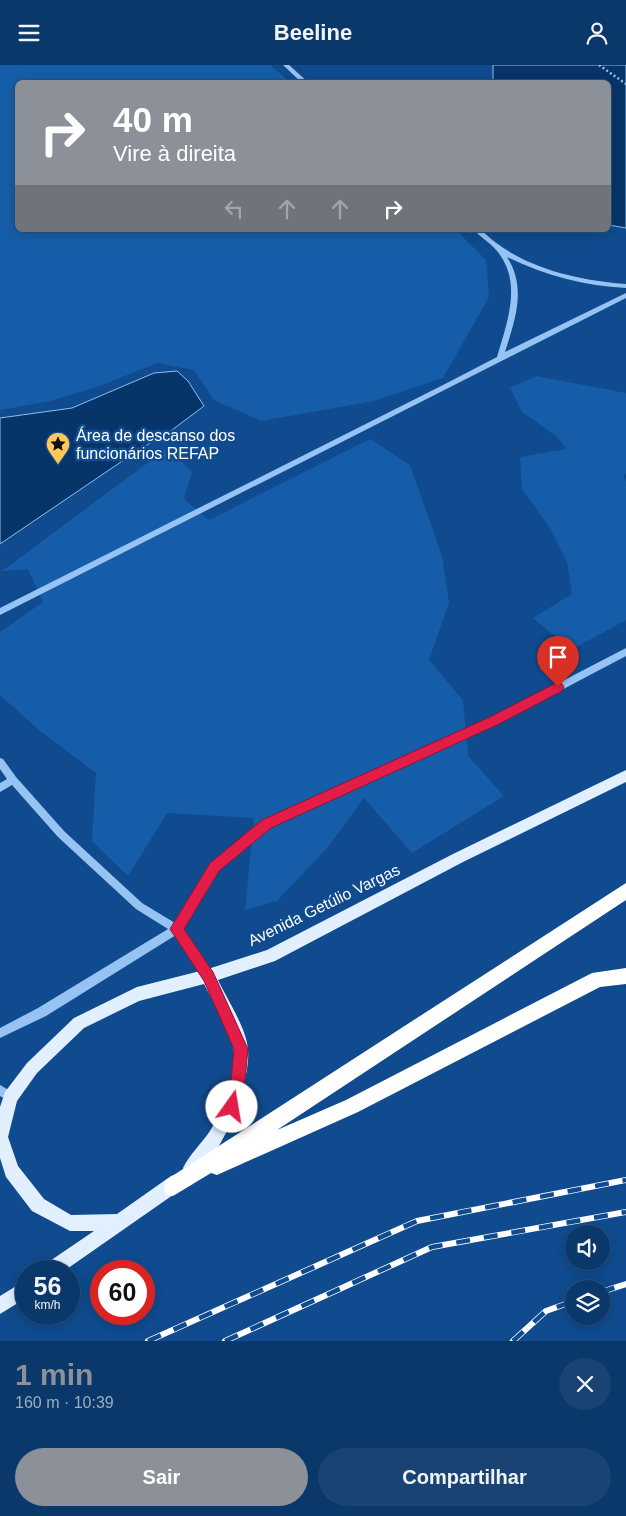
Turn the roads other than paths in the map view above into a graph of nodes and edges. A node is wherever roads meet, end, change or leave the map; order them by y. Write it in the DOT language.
graph roads {
  1 [pos="286,65"];
  2 [pos="303,80"];
  3 [pos="479,232"];
  4 [pos="499,249"];
  5 [pos="626,286"];
  6 [pos="626,295"];
  7 [pos="500,358"];
  8 [pos="0,612"];
  9 [pos="626,652"];
  10 [pos="0,762"];
  11 [pos="626,776"];
  12 [pos="12,780"];
  13 [pos="0,788"];
  14 [pos="626,891"];
  15 [pos="176,929"];
  16 [pos="626,975"];
  17 [pos="208,976"];
  18 [pos="0,1033"];
  19 [pos="5,1094"];
  20 [pos="0,1139"];
  21 [pos="173,1187"];
  22 [pos="122,1222"];
  23 [pos="66,1260"];
  24 [pos="15,1296"];
  25 [pos="0,1306"];
  1 -- 2 [label="lane"];
  3 -- 4 [label="lane"];
  4 -- 5 [label="lane"];
  4 -- 7 [label="lane"];
  6 -- 7 [label="lane"];
  7 -- 8 [label="lane"];
  9 -- 15 [label="lane"];
  10 -- 12 [label="lane"];
  11 -- 17 [label="main road, Avenida Getúlio Vargas"];
  12 -- 13 [label="lane"];
  12 -- 15 [label="lane"];
  14 -- 21 [label="highway"];
  15 -- 17 [label="lane"];
  15 -- 18 [label="lane"];
  16 -- 21 [label="highway"];
  17 -- 19 [label="main road, Avenida Getúlio Vargas"];
  17 -- 21 [label="main road"];
  19 -- 20 [label="main road, Avenida Getúlio Vargas"];
  20 -- 22 [label="main road"];
  21 -- 22 [label="main road"];
  22 -- 23 [label="main road"];
  24 -- 25 [label="main road"];
}
